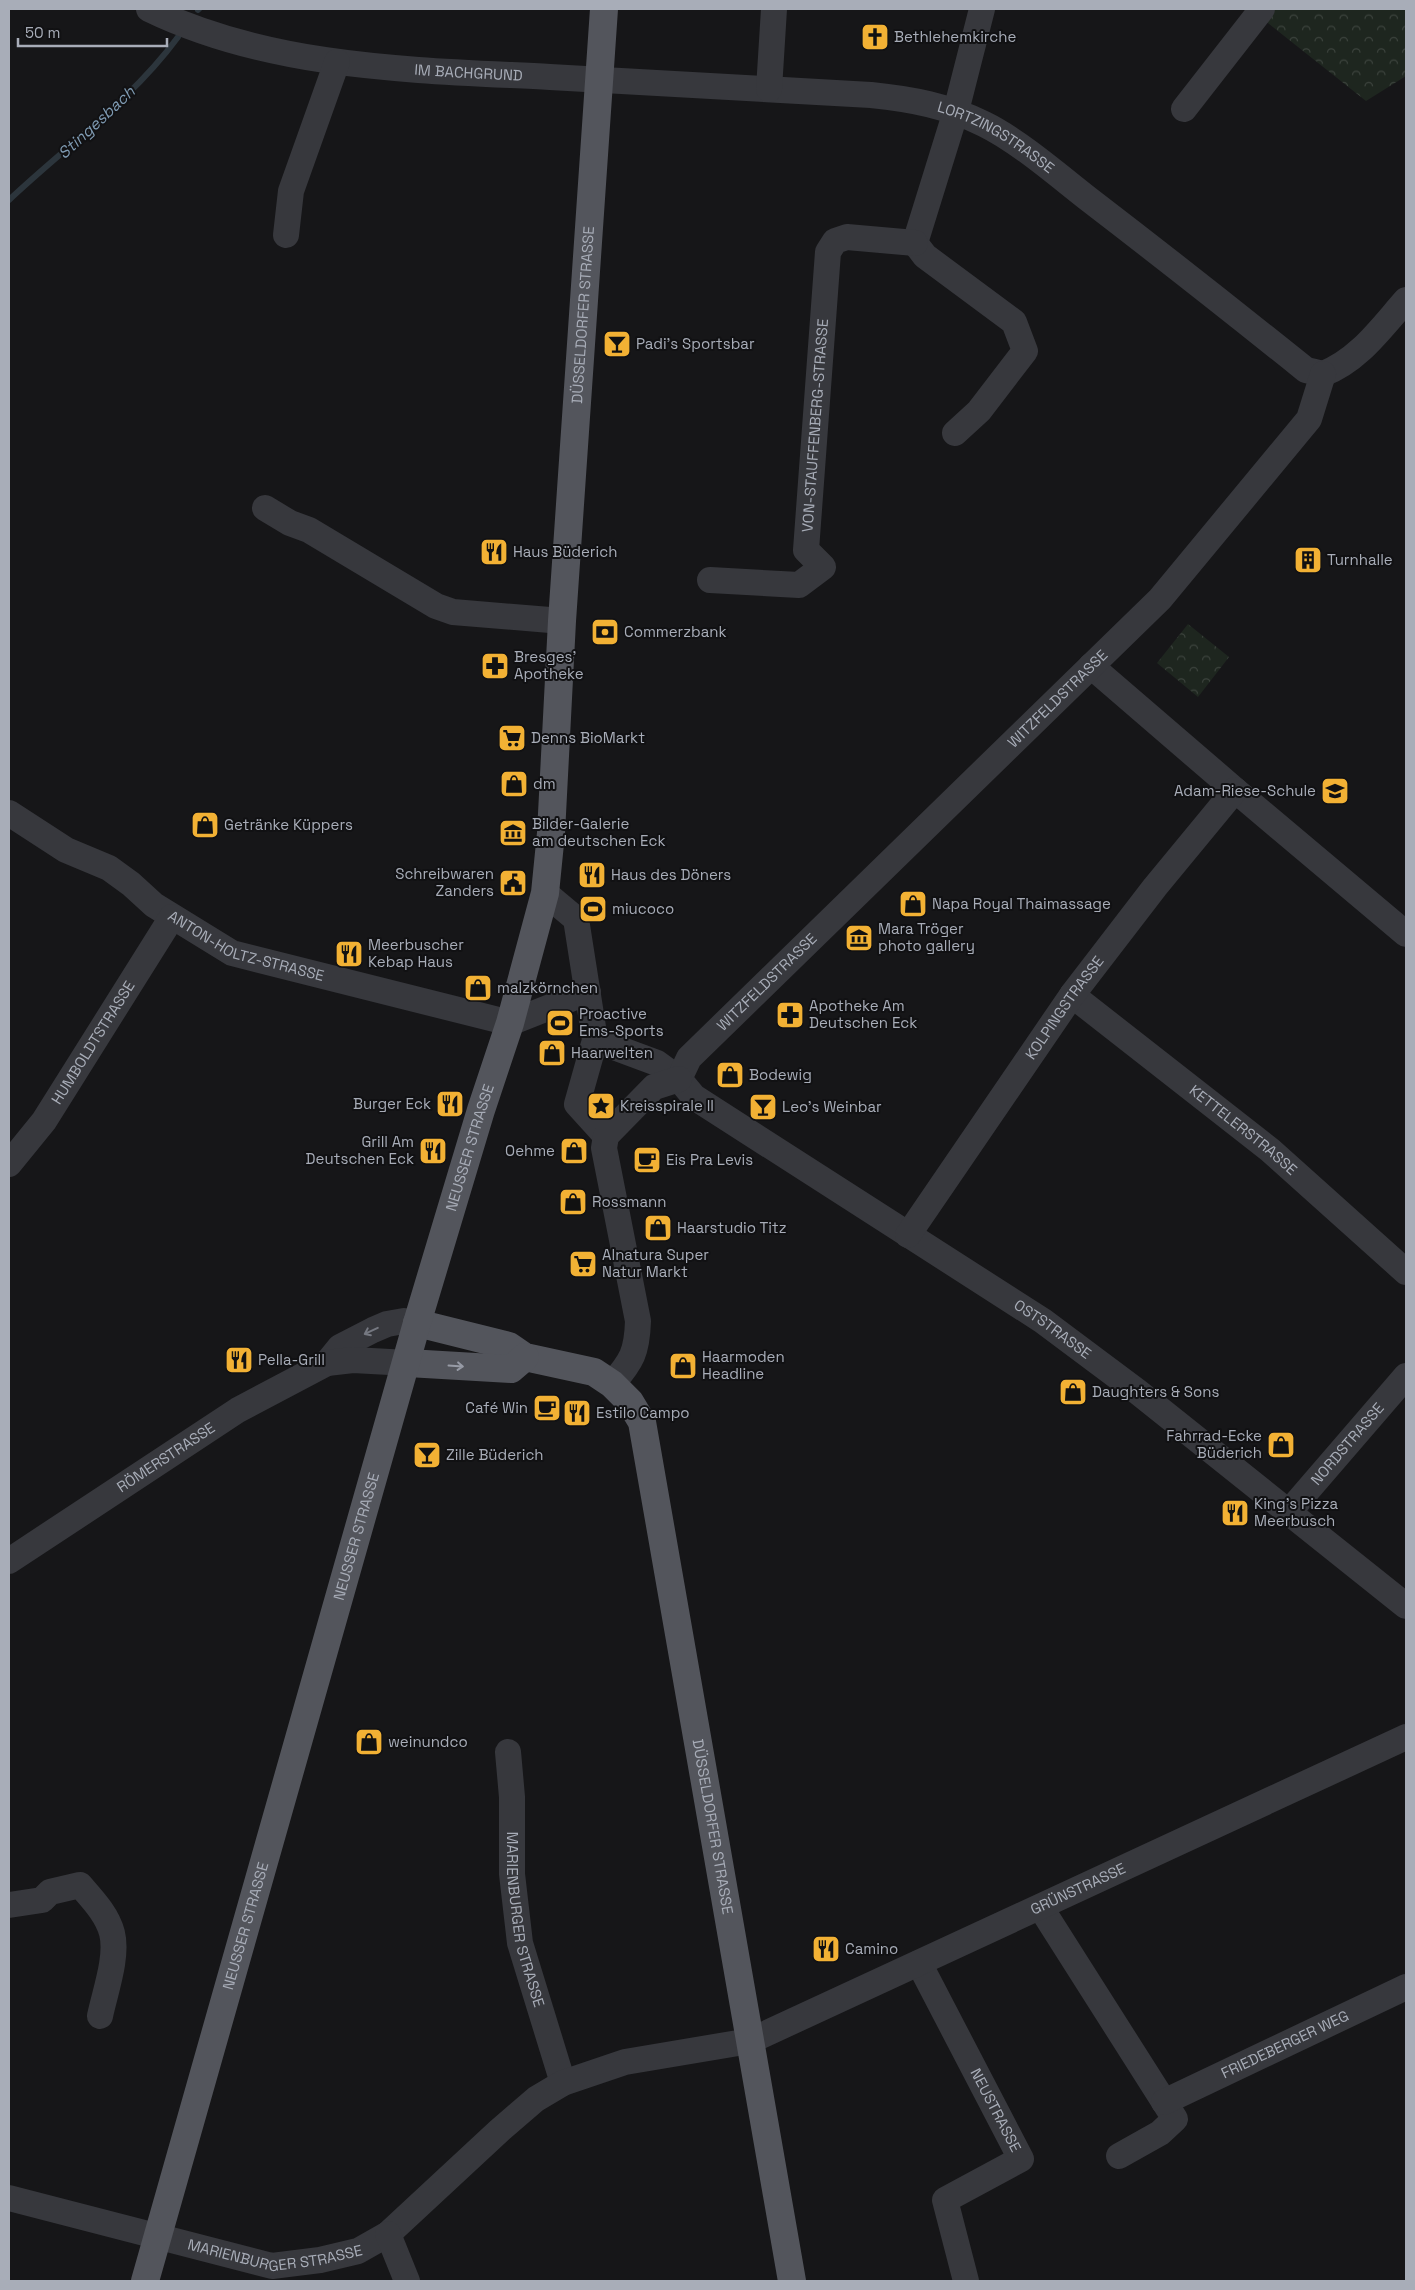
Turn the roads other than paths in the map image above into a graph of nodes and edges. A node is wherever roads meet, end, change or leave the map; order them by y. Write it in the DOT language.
graph roads {
  1 [pos="150,9"];
  2 [pos="604,9"];
  3 [pos="774,9"];
  4 [pos="982,9"];
  5 [pos="1262,9"];
  6 [pos="337,62"];
  7 [pos="600,80"];
  8 [pos="769,89"];
  9 [pos="1184,109"];
  10 [pos="956,111"];
  11 [pos="286,235"];
  12 [pos="915,243"];
  13 [pos="1406,300"];
  14 [pos="1323,374"];
  15 [pos="955,433"];
  16 [pos="265,508"];
  17 [pos="710,580"];
  18 [pos="562,621"];
  19 [pos="1091,666"];
  20 [pos="554,790"];
  21 [pos="1234,790"];
  22 [pos="9,813"];
  23 [pos="546,893"];
  24 [pos="172,918"];
  25 [pos="1406,934"];
  26 [pos="588,992"];
  27 [pos="1072,995"];
  28 [pos="510,1023"];
  29 [pos="595,1040"];
  30 [pos="679,1080"];
  31 [pos="606,1136"];
  32 [pos="9,1164"];
  33 [pos="908,1235"];
  34 [pos="1406,1272"];
  35 [pos="418,1323"];
  36 [pos="525,1357"];
  37 [pos="327,1363"];
  38 [pos="408,1363"];
  39 [pos="1406,1376"];
  40 [pos="612,1384"];
  41 [pos="1288,1513"];
  42 [pos="9,1561"];
  43 [pos="1406,1606"];
  44 [pos="1406,1737"];
  45 [pos="508,1752"];
  46 [pos="9,1906"];
  47 [pos="1041,1908"];
  48 [pos="919,1963"];
  49 [pos="1406,1987"];
  50 [pos="100,2016"];
  51 [pos="750,2041"];
  52 [pos="563,2083"];
  53 [pos="1164,2102"];
  54 [pos="1119,2156"];
  55 [pos="9,2198"];
  56 [pos="388,2234"];
  57 [pos="157,2238"];
  58 [pos="145,2281"];
  59 [pos="407,2281"];
  60 [pos="792,2281"];
  61 [pos="966,2281"];
  1 -- 6 [label="street, IM BACHGRUND"];
  2 -- 7 [label="main road, DÜSSELDORFER STRASSE"];
  3 -- 8 [label="street"];
  4 -- 10 [label="street"];
  5 -- 9 [label="street"];
  6 -- 7 [label="street, IM BACHGRUND"];
  6 -- 11 [label="street"];
  7 -- 8 [label="street, LORTZINGSTRASSE"];
  7 -- 18 [label="main road, DÜSSELDORFER STRASSE"];
  8 -- 10 [label="street, LORTZINGSTRASSE"];
  10 -- 12 [label="street"];
  10 -- 14 [label="street, LORTZINGSTRASSE"];
  12 -- 15 [label="street"];
  12 -- 17 [label="street, VON-STAUFFENBERG-STRASSE"];
  13 -- 14 [label="street"];
  14 -- 19 [label="street, WITZFELDSTRASSE"];
  16 -- 18 [label="street"];
  18 -- 20 [label="main road, DÜSSELDORFER STRASSE"];
  19 -- 21 [label="street"];
  19 -- 30 [label="street, WITZFELDSTRASSE"];
  20 -- 23 [label="main road, NEUSSER STRASSE"];
  21 -- 25 [label="street"];
  21 -- 27 [label="street, KOLPINGSTRASSE"];
  22 -- 24 [label="street, ANTON-HOLTZ-STRASSE"];
  23 -- 26 [label="street"];
  23 -- 28 [label="main road, NEUSSER STRASSE"];
  24 -- 28 [label="street, ANTON-HOLTZ-STRASSE"];
  24 -- 32 [label="street, HUMBOLDTSTRASSE"];
  26 -- 28 [label="street"];
  26 -- 29 [label="street"];
  27 -- 33 [label="street, KOLPINGSTRASSE"];
  27 -- 34 [label="street, KETTELERSTRASSE"];
  28 -- 35 [label="main road, NEUSSER STRASSE"];
  29 -- 30 [label="street"];
  29 -- 31 [label="street"];
  30 -- 31 [label="street"];
  30 -- 33 [label="street, OSTSTRASSE"];
  31 -- 40 [label="street"];
  33 -- 41 [label="street, OSTSTRASSE"];
  35 -- 36 [label="main road, DÜSSELDORFER STRASSE"];
  35 -- 37 [label="street, RÖMERSTRASSE, one-way"];
  35 -- 38 [label="main road, NEUSSER STRASSE"];
  38 -- 36 [label="main road, one-way"];
  36 -- 40 [label="main road, DÜSSELDORFER STRASSE"];
  37 -- 38 [label="street, RÖMERSTRASSE"];
  37 -- 42 [label="street, RÖMERSTRASSE"];
  38 -- 57 [label="main road, NEUSSER STRASSE"];
  39 -- 41 [label="street, NORDSTRASSE"];
  40 -- 51 [label="main road, DÜSSELDORFER STRASSE"];
  41 -- 43 [label="street, OSTSTRASSE"];
  44 -- 47 [label="street, GRÜNSTRASSE"];
  45 -- 52 [label="street, MARIENBURGER STRASSE"];
  46 -- 50 [label="street"];
  47 -- 48 [label="street, GRÜNSTRASSE"];
  47 -- 53 [label="street"];
  48 -- 51 [label="street, GRÜNSTRASSE"];
  48 -- 61 [label="street, NEUSTRASSE"];
  49 -- 53 [label="street, FRIEDEBERGER WEG"];
  51 -- 52 [label="street, MARIENBURGER STRASSE"];
  51 -- 60 [label="main road, DÜSSELDORFER STRASSE"];
  52 -- 56 [label="street, MARIENBURGER STRASSE"];
  53 -- 54 [label="street"];
  55 -- 57 [label="street, MARIENBURGER STRASSE"];
  56 -- 57 [label="street, MARIENBURGER STRASSE"];
  56 -- 59 [label="street"];
  57 -- 58 [label="main road, NEUSSER STRASSE"];
}
